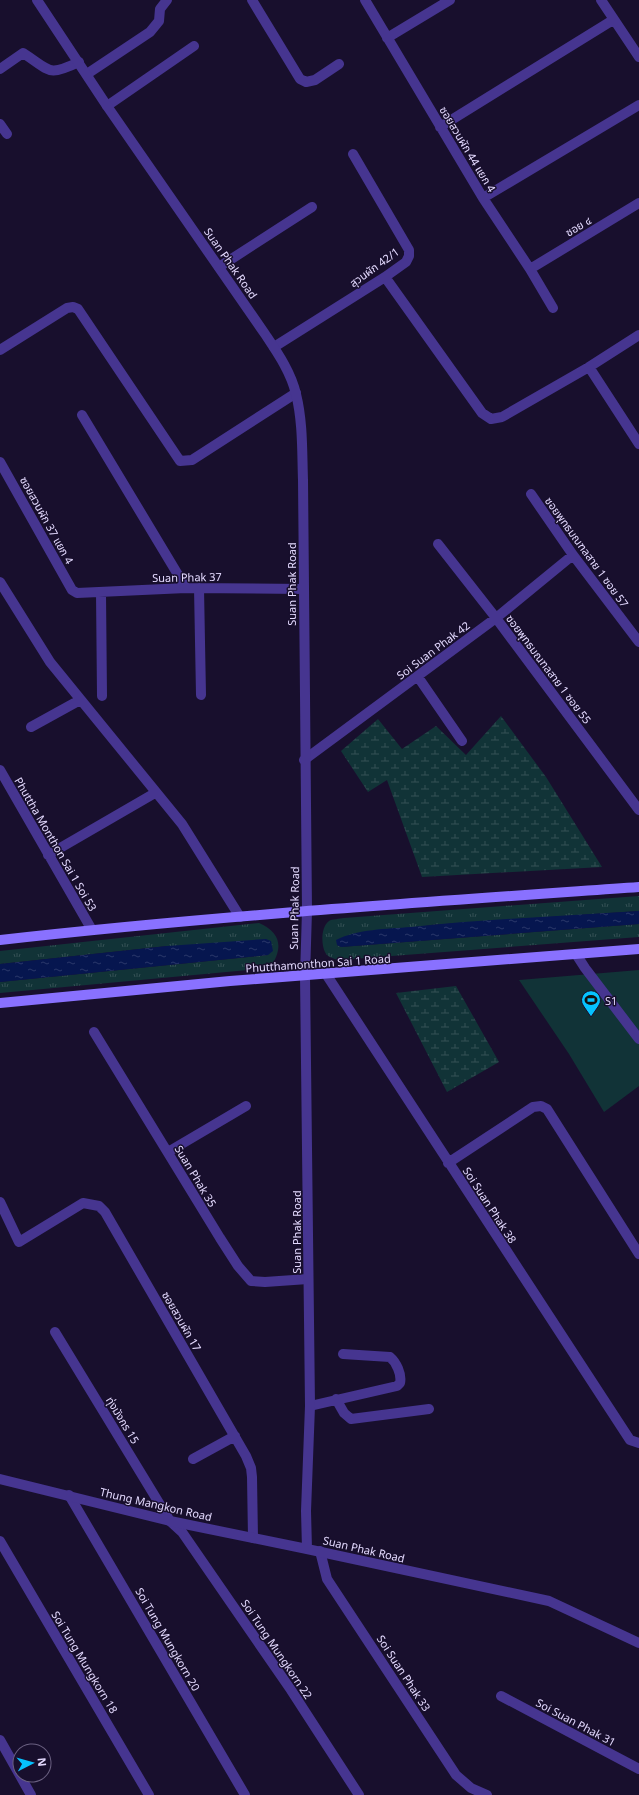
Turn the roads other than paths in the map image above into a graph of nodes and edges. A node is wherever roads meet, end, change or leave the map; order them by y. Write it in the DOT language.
graph roads {
  1 [pos="37,0"];
  2 [pos="167,0"];
  3 [pos="252,0"];
  4 [pos="365,0"];
  5 [pos="450,0"];
  6 [pos="601,0"];
  7 [pos="613,20"];
  8 [pos="387,38"];
  9 [pos="194,46"];
  10 [pos="639,57"];
  11 [pos="79,62"];
  12 [pos="339,64"];
  13 [pos="0,69"];
  14 [pos="87,74"];
  15 [pos="639,105"];
  16 [pos="107,106"];
  17 [pos="0,124"];
  18 [pos="440,127"];
  19 [pos="7,134"];
  20 [pos="352,154"];
  21 [pos="483,198"];
  22 [pos="639,203"];
  23 [pos="312,207"];
  24 [pos="219,267"];
  25 [pos="530,269"];
  26 [pos="385,277"];
  27 [pos="553,308"];
  28 [pos="639,335"];
  29 [pos="274,347"];
  30 [pos="0,350"];
  31 [pos="590,367"];
  32 [pos="296,393"];
  33 [pos="82,415"];
  34 [pos="639,444"];
  35 [pos="0,462"];
  36 [pos="531,494"];
  37 [pos="438,544"];
  38 [pos="573,555"];
  39 [pos="0,582"];
  40 [pos="186,588"];
  41 [pos="199,588"];
  42 [pos="304,589"];
  43 [pos="72,590"];
  44 [pos="101,593"];
  45 [pos="496,618"];
  46 [pos="639,642"];
  47 [pos="418,676"];
  48 [pos="201,695"];
  49 [pos="102,696"];
  50 [pos="80,700"];
  51 [pos="31,727"];
  52 [pos="462,741"];
  53 [pos="304,760"];
  54 [pos="0,770"];
  55 [pos="155,793"];
  56 [pos="639,810"];
  57 [pos="48,855"];
  58 [pos="639,887"];
  59 [pos="307,911"];
  60 [pos="240,917"];
  61 [pos="92,930"];
  62 [pos="0,940"];
  63 [pos="639,949"];
  64 [pos="576,954"];
  65 [pos="326,974"];
  66 [pos="305,976"];
  67 [pos="0,1003"];
  68 [pos="94,1032"];
  69 [pos="639,1039"];
  70 [pos="246,1106"];
  71 [pos="168,1152"];
  72 [pos="448,1163"];
  73 [pos="0,1202"];
  74 [pos="639,1254"];
  75 [pos="308,1279"];
  76 [pos="55,1332"];
  77 [pos="343,1354"];
  78 [pos="336,1400"];
  79 [pos="310,1406"];
  80 [pos="429,1409"];
  81 [pos="235,1436"];
  82 [pos="639,1443"];
  83 [pos="193,1459"];
  84 [pos="0,1479"];
  85 [pos="69,1495"];
  86 [pos="170,1521"];
  87 [pos="253,1538"];
  88 [pos="0,1541"];
  89 [pos="307,1548"];
  90 [pos="320,1551"];
  91 [pos="639,1643"];
  92 [pos="501,1696"];
  93 [pos="0,1740"];
  94 [pos="639,1769"];
  95 [pos="31,1795"];
  96 [pos="149,1795"];
  97 [pos="244,1795"];
  98 [pos="359,1795"];
  99 [pos="487,1795"];
  1 -- 11 [label="street, Suan Phak Road"];
  2 -- 14 [label="street"];
  3 -- 12 [label="street"];
  4 -- 8 [label="street, ซอยสวนผัก 44 แยก 4"];
  5 -- 8 [label="street"];
  6 -- 7 [label="street"];
  7 -- 10 [label="street"];
  7 -- 18 [label="street"];
  8 -- 18 [label="street, ซอยสวนผัก 44 แยก 4"];
  9 -- 16 [label="street"];
  11 -- 13 [label="street"];
  11 -- 14 [label="street, Suan Phak Road"];
  14 -- 16 [label="street, Suan Phak Road"];
  15 -- 21 [label="street"];
  16 -- 24 [label="street, Suan Phak Road"];
  17 -- 19 [label="street"];
  18 -- 21 [label="street, ซอยสวนผัก 44 แยก 4"];
  20 -- 26 [label="street, สุวนผัก 42/1"];
  21 -- 25 [label="street, ซอยสวนผัก 44 แยก 4"];
  22 -- 25 [label="street, ซอย ๔"];
  23 -- 24 [label="street"];
  24 -- 29 [label="street, Suan Phak Road"];
  25 -- 27 [label="street, ซอยสวนผัก 44 แยก 4"];
  26 -- 29 [label="street, สุวนผัก 42/1"];
  26 -- 31 [label="street"];
  28 -- 31 [label="street"];
  29 -- 32 [label="street, Suan Phak Road"];
  30 -- 32 [label="street"];
  31 -- 34 [label="street"];
  32 -- 42 [label="street, Suan Phak Road"];
  33 -- 40 [label="street"];
  35 -- 43 [label="street, ซอยสวนผัก 37 แยก 4"];
  36 -- 38 [label="street, ซอยพุทธมณฑลสาย 1 ซอย 57"];
  37 -- 45 [label="street, ซอยพุทธมณฑลสาย 1 ซอย 55"];
  38 -- 45 [label="street, Soi Suan Phak 42"];
  38 -- 46 [label="street, ซอยพุทธมณฑลสาย 1 ซอย 57"];
  39 -- 50 [label="street"];
  40 -- 41 [label="street, Suan Phak 37"];
  40 -- 44 [label="street, Suan Phak 37"];
  41 -- 42 [label="street, Suan Phak 37"];
  41 -- 48 [label="street"];
  42 -- 53 [label="street, Suan Phak Road"];
  43 -- 44 [label="street, Suan Phak 37"];
  44 -- 49 [label="street"];
  45 -- 47 [label="street, Soi Suan Phak 42"];
  45 -- 56 [label="street, ซอยพุทธมณฑลสาย 1 ซอย 55"];
  47 -- 52 [label="street"];
  47 -- 53 [label="street, Soi Suan Phak 42"];
  50 -- 51 [label="street"];
  50 -- 55 [label="street"];
  53 -- 59 [label="street, Suan Phak Road"];
  54 -- 57 [label="street, Phuttha Monthon Sai 1 Soi 53"];
  55 -- 57 [label="street"];
  55 -- 60 [label="street"];
  57 -- 61 [label="street, Phuttha Monthon Sai 1 Soi 53"];
  58 -- 59 [label="main road"];
  59 -- 60 [label="main road"];
  59 -- 66 [label="street, Suan Phak Road"];
  60 -- 61 [label="main road"];
  61 -- 62 [label="main road"];
  63 -- 64 [label="main road, Phutthamonthon Sai 1 Road"];
  64 -- 65 [label="main road, Phutthamonthon Sai 1 Road"];
  64 -- 69 [label="street"];
  65 -- 66 [label="main road, Phutthamonthon Sai 1 Road"];
  65 -- 72 [label="street, Soi Suan Phak 38"];
  66 -- 67 [label="main road, Phutthamonthon Sai 1 Road"];
  66 -- 75 [label="street, Suan Phak Road"];
  68 -- 71 [label="street, Suan Phak 35"];
  70 -- 71 [label="street"];
  71 -- 75 [label="street, Suan Phak 35"];
  72 -- 74 [label="street"];
  72 -- 82 [label="street, Soi Suan Phak 38"];
  73 -- 81 [label="street, ซอยสวนผัก 17"];
  75 -- 79 [label="street, Suan Phak Road"];
  76 -- 86 [label="street, ทุ่งมังกร 15"];
  77 -- 78 [label="street"];
  78 -- 79 [label="street"];
  78 -- 80 [label="street"];
  79 -- 89 [label="street, Suan Phak Road"];
  81 -- 83 [label="street"];
  81 -- 87 [label="street, ซอยสวนผัก 17"];
  84 -- 85 [label="street, Thung Mangkon Road"];
  85 -- 86 [label="street, Thung Mangkon Road"];
  85 -- 97 [label="street, Soi Tung Mungkorn 20"];
  86 -- 87 [label="street, Thung Mangkon Road"];
  86 -- 98 [label="street, Soi Tung Mungkorn 22"];
  87 -- 89 [label="street, Thung Mangkon Road"];
  88 -- 96 [label="street, Soi Tung Mungkorn 18"];
  89 -- 90 [label="street, Suan Phak Road"];
  90 -- 91 [label="street, Suan Phak Road"];
  90 -- 99 [label="street, Soi Suan Phak 33"];
  92 -- 94 [label="street, Soi Suan Phak 31"];
  93 -- 95 [label="street"];
}
